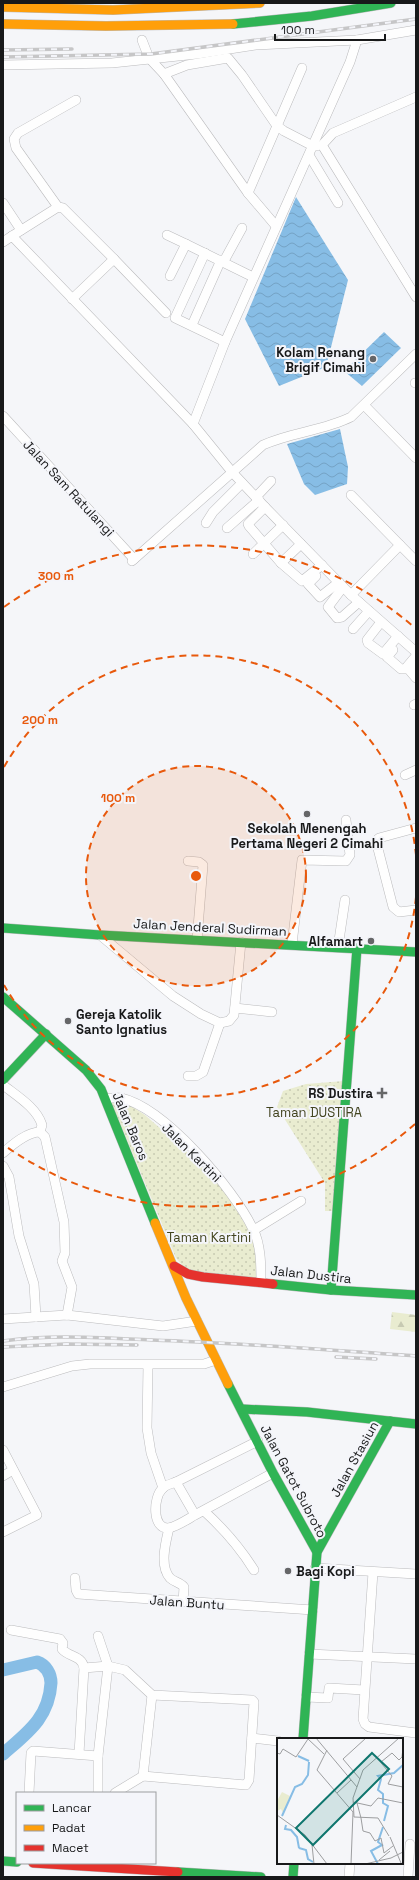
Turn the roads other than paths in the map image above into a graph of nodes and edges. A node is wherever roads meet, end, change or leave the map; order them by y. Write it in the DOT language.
graph roads {
  1 [pos="120,3"];
  2 [pos="260,3"];
  3 [pos="391,3"];
  4 [pos="174,6"];
  5 [pos="3,7"];
  6 [pos="3,24"];
  7 [pos="416,30"];
  8 [pos="142,40"];
  9 [pos="357,40"];
  10 [pos="149,58"];
  11 [pos="3,65"];
  12 [pos="302,68"];
  13 [pos="164,74"];
  14 [pos="416,98"];
  15 [pos="76,100"];
  16 [pos="277,126"];
  17 [pos="322,145"];
  18 [pos="311,151"];
  19 [pos="248,193"];
  20 [pos="3,203"];
  21 [pos="338,203"];
  22 [pos="58,207"];
  23 [pos="276,226"];
  24 [pos="242,228"];
  25 [pos="21,230"];
  26 [pos="167,235"];
  27 [pos="12,236"];
  28 [pos="3,242"];
  29 [pos="186,244"];
  30 [pos="205,253"];
  31 [pos="114,259"];
  32 [pos="222,261"];
  33 [pos="170,276"];
  34 [pos="253,277"];
  35 [pos="416,297"];
  36 [pos="72,299"];
  37 [pos="166,313"];
  38 [pos="192,325"];
  39 [pos="225,342"];
  40 [pos="416,354"];
  41 [pos="364,405"];
  42 [pos="3,416"];
  43 [pos="193,424"];
  44 [pos="416,458"];
  45 [pos="232,472"];
  46 [pos="271,481"];
  47 [pos="242,483"];
  48 [pos="351,495"];
  49 [pos="260,501"];
  50 [pos="206,523"];
  51 [pos="283,525"];
  52 [pos="227,528"];
  53 [pos="264,543"];
  54 [pos="301,544"];
  55 [pos="400,545"];
  56 [pos="253,554"];
  57 [pos="416,561"];
  58 [pos="281,562"];
  59 [pos="324,567"];
  60 [pos="341,585"];
  61 [pos="351,595"];
  62 [pos="358,602"];
  63 [pos="369,611"];
  64 [pos="381,622"];
  65 [pos="353,628"];
  66 [pos="400,638"];
  67 [pos="416,652"];
  68 [pos="416,656"];
  69 [pos="416,663"];
  70 [pos="416,678"];
  71 [pos="416,770"];
  72 [pos="405,775"];
  73 [pos="346,820"];
  74 [pos="416,828"];
  75 [pos="188,861"];
  76 [pos="345,900"];
  77 [pos="416,910"];
  78 [pos="3,928"];
  79 [pos="100,935"];
  80 [pos="197,940"];
  81 [pos="241,942"];
  82 [pos="292,944"];
  83 [pos="338,947"];
  84 [pos="357,948"];
  85 [pos="416,952"];
  86 [pos="3,997"];
  87 [pos="235,1008"];
  88 [pos="272,1012"];
  89 [pos="220,1023"];
  90 [pos="46,1034"];
  91 [pos="188,1076"];
  92 [pos="3,1080"];
  93 [pos="3,1085"];
  94 [pos="106,1099"];
  95 [pos="40,1132"];
  96 [pos="3,1152"];
  97 [pos="3,1166"];
  98 [pos="301,1201"];
  99 [pos="254,1230"];
  100 [pos="174,1266"];
  101 [pos="203,1277"];
  102 [pos="261,1283"];
  103 [pos="332,1290"];
  104 [pos="416,1295"];
  105 [pos="186,1298"];
  106 [pos="67,1315"];
  107 [pos="36,1317"];
  108 [pos="3,1319"];
  109 [pos="197,1321"];
  110 [pos="216,1360"];
  111 [pos="148,1365"];
  112 [pos="3,1387"];
  113 [pos="242,1409"];
  114 [pos="390,1420"];
  115 [pos="416,1424"];
  116 [pos="258,1441"];
  117 [pos="3,1450"];
  118 [pos="13,1470"];
  119 [pos="273,1473"];
  120 [pos="3,1476"];
  121 [pos="176,1482"];
  122 [pos="163,1488"];
  123 [pos="204,1511"];
  124 [pos="195,1515"];
  125 [pos="169,1528"];
  126 [pos="3,1532"];
  127 [pos="305,1532"];
  128 [pos="327,1535"];
  129 [pos="317,1552"];
  130 [pos="315,1568"];
  131 [pos="254,1570"];
  132 [pos="373,1572"];
  133 [pos="416,1574"];
  134 [pos="76,1578"];
  135 [pos="183,1602"];
  136 [pos="313,1610"];
  137 [pos="11,1630"];
  138 [pos="98,1636"];
  139 [pos="309,1654"];
  140 [pos="367,1658"];
  141 [pos="416,1659"];
  142 [pos="108,1666"];
  143 [pos="84,1668"];
  144 [pos="364,1690"];
  145 [pos="152,1695"];
  146 [pos="306,1697"];
  147 [pos="416,1733"];
  148 [pos="252,1738"];
  149 [pos="303,1738"];
  150 [pos="277,1741"];
  151 [pos="79,1754"];
  152 [pos="98,1756"];
  153 [pos="143,1776"];
  154 [pos="29,1792"];
  155 [pos="98,1792"];
  156 [pos="117,1792"];
  157 [pos="409,1844"];
  158 [pos="3,1861"];
  159 [pos="16,1862"];
  160 [pos="46,1864"];
  161 [pos="294,1864"];
  162 [pos="350,1864"];
  163 [pos="185,1875"];
  164 [pos="261,1877"];
  165 [pos="294,1877"];
  166 [pos="350,1877"];
  167 [pos="408,1877"];
  1 -- 4 [label="main road"];
  2 -- 4 [label="main road"];
  3 -- 6 [label="main road"];
  4 -- 5 [label="main road"];
  7 -- 9 [label="street"];
  8 -- 10 [label="street"];
  9 -- 10 [label="street"];
  9 -- 18 [label="street"];
  10 -- 11 [label="street"];
  10 -- 13 [label="street"];
  12 -- 16 [label="street"];
  13 -- 16 [label="street"];
  13 -- 19 [label="street"];
  14 -- 17 [label="street"];
  15 -- 22 [label="street"];
  16 -- 18 [label="street"];
  16 -- 19 [label="street"];
  17 -- 18 [label="street"];
  17 -- 35 [label="street"];
  18 -- 21 [label="street"];
  18 -- 23 [label="street"];
  19 -- 23 [label="street"];
  20 -- 25 [label="street"];
  22 -- 25 [label="street"];
  22 -- 31 [label="street"];
  23 -- 34 [label="street"];
  24 -- 32 [label="street"];
  25 -- 27 [label="street"];
  26 -- 29 [label="street"];
  27 -- 28 [label="street"];
  27 -- 36 [label="street"];
  29 -- 30 [label="street"];
  29 -- 33 [label="street"];
  30 -- 32 [label="street"];
  30 -- 38 [label="street"];
  31 -- 36 [label="street"];
  31 -- 37 [label="street"];
  32 -- 34 [label="street"];
  32 -- 38 [label="street"];
  34 -- 39 [label="street"];
  36 -- 43 [label="street"];
  38 -- 39 [label="street"];
  39 -- 43 [label="street"];
  40 -- 41 [label="street, Jalan Sam Ratulangi"];
  41 -- 44 [label="street"];
  41 -- 45 [label="street, Jalan Sam Ratulangi"];
  42 -- 45 [label="street, Jalan Sam Ratulangi"];
  43 -- 45 [label="street"];
  45 -- 47 [label="street"];
  46 -- 49 [label="street"];
  47 -- 49 [label="street"];
  47 -- 50 [label="street"];
  48 -- 55 [label="street"];
  49 -- 51 [label="street"];
  49 -- 52 [label="street"];
  49 -- 53 [label="street"];
  51 -- 53 [label="street"];
  51 -- 54 [label="street"];
  53 -- 56 [label="street"];
  53 -- 58 [label="street"];
  54 -- 58 [label="street"];
  54 -- 59 [label="street"];
  55 -- 57 [label="street"];
  55 -- 61 [label="street"];
  58 -- 59 [label="street"];
  59 -- 60 [label="street"];
  59 -- 60 [label="street"];
  60 -- 61 [label="street"];
  60 -- 62 [label="street"];
  61 -- 62 [label="street"];
  62 -- 63 [label="street"];
  63 -- 64 [label="street"];
  63 -- 65 [label="street"];
  64 -- 66 [label="street"];
  64 -- 66 [label="street"];
  66 -- 67 [label="street"];
  66 -- 68 [label="street"];
  69 -- 70 [label="street"];
  71 -- 72 [label="street"];
  73 -- 82 [label="street"];
  74 -- 77 [label="street"];
  75 -- 80 [label="street"];
  76 -- 83 [label="street"];
  78 -- 79 [label="main road, Jalan Jenderal Sudirman"];
  79 -- 80 [label="main road, Jalan Jenderal Sudirman"];
  79 -- 89 [label="street"];
  80 -- 81 [label="main road, Jalan Jenderal Sudirman"];
  81 -- 82 [label="main road, Jalan Jenderal Sudirman"];
  81 -- 87 [label="street"];
  82 -- 83 [label="main road, Jalan Jenderal Sudirman"];
  83 -- 84 [label="main road, Jalan Jenderal Sudirman"];
  84 -- 85 [label="main road, Jalan Jenderal Sudirman"];
  84 -- 103 [label="main road"];
  86 -- 90 [label="main road, Jalan Baros"];
  87 -- 88 [label="street"];
  87 -- 89 [label="street"];
  89 -- 91 [label="street"];
  90 -- 92 [label="main road"];
  90 -- 94 [label="main road, Jalan Baros"];
  93 -- 95 [label="street"];
  94 -- 99 [label="street, Jalan Kartini"];
  94 -- 100 [label="main road, Jalan Baros"];
  95 -- 96 [label="street"];
  95 -- 106 [label="street"];
  97 -- 107 [label="street"];
  98 -- 99 [label="street"];
  99 -- 102 [label="street, Jalan Kartini"];
  100 -- 101 [label="main road, Jalan Dustira"];
  100 -- 105 [label="main road, Jalan Baros"];
  101 -- 102 [label="main road, Jalan Dustira"];
  101 -- 105 [label="main road"];
  102 -- 103 [label="main road, Jalan Dustira"];
  103 -- 104 [label="main road, Jalan Dustira"];
  105 -- 109 [label="main road, Jalan Gatot Subroto"];
  106 -- 107 [label="street"];
  106 -- 109 [label="street"];
  107 -- 108 [label="street"];
  109 -- 110 [label="main road, Jalan Gatot Subroto"];
  110 -- 111 [label="street"];
  110 -- 113 [label="main road, Jalan Gatot Subroto"];
  111 -- 112 [label="street"];
  111 -- 122 [label="street"];
  113 -- 114 [label="main road, Jalan Stasiun"];
  113 -- 116 [label="main road, Jalan Gatot Subroto"];
  114 -- 115 [label="main road, Jalan Stasiun"];
  114 -- 128 [label="main road, Jalan Stasiun"];
  116 -- 119 [label="main road, Jalan Gatot Subroto"];
  116 -- 121 [label="street"];
  117 -- 118 [label="street"];
  118 -- 120 [label="street"];
  118 -- 126 [label="street"];
  119 -- 123 [label="street"];
  119 -- 127 [label="main road, Jalan Gatot Subroto"];
  121 -- 122 [label="street"];
  121 -- 124 [label="street"];
  122 -- 125 [label="street"];
  123 -- 124 [label="street"];
  123 -- 131 [label="street"];
  124 -- 125 [label="street"];
  125 -- 135 [label="street"];
  127 -- 128 [label="main road"];
  127 -- 129 [label="main road, Jalan Gatot Subroto"];
  128 -- 129 [label="main road, Jalan Stasiun"];
  129 -- 130 [label="main road, Jalan Gatot Subroto"];
  130 -- 132 [label="street"];
  130 -- 136 [label="main road, Jalan Gatot Subroto"];
  132 -- 133 [label="street"];
  132 -- 140 [label="street"];
  134 -- 135 [label="street, Jalan Buntu"];
  135 -- 136 [label="street, Jalan Buntu"];
  136 -- 139 [label="main road, Jalan Gatot Subroto"];
  137 -- 143 [label="street"];
  138 -- 142 [label="street"];
  139 -- 140 [label="street"];
  139 -- 146 [label="main road, Jalan Gatot Subroto"];
  140 -- 141 [label="street"];
  140 -- 144 [label="street"];
  142 -- 143 [label="street"];
  142 -- 145 [label="street"];
  142 -- 152 [label="street"];
  143 -- 151 [label="street"];
  144 -- 146 [label="street"];
  144 -- 147 [label="street"];
  145 -- 148 [label="street"];
  145 -- 153 [label="street"];
  146 -- 149 [label="main road, Jalan Gatot Subroto"];
  148 -- 150 [label="street"];
  148 -- 153 [label="street"];
  151 -- 152 [label="street"];
  151 -- 154 [label="street"];
  152 -- 155 [label="street"];
  153 -- 156 [label="street"];
  157 -- 167 [label="street"];
  158 -- 159 [label="main road"];
  160 -- 163 [label="main road"];
  161 -- 165 [label="main road"];
  162 -- 166 [label="street"];
  163 -- 164 [label="main road"];
}
